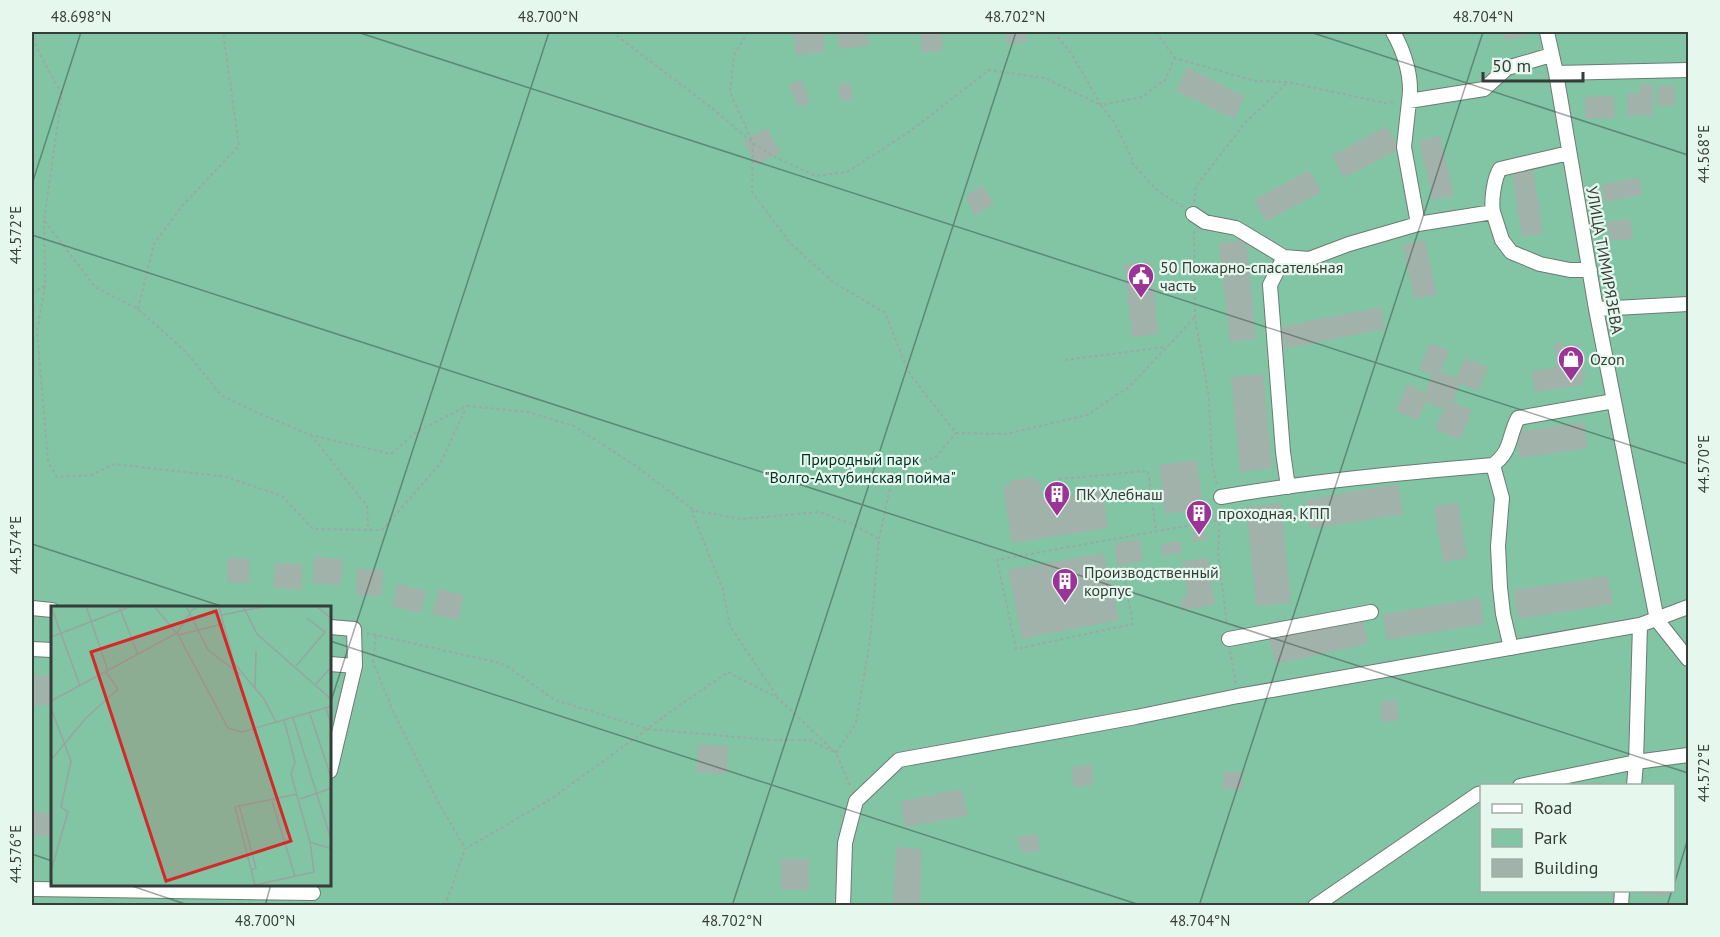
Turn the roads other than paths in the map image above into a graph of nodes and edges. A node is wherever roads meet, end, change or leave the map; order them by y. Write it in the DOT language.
graph roads {
  1 [pos="1393,32"];
  2 [pos="1547,32"];
  3 [pos="1551,55"];
  4 [pos="1689,70"];
  5 [pos="1556,73"];
  6 [pos="1409,101"];
  7 [pos="1569,153"];
  8 [pos="1493,212"];
  9 [pos="1193,214"];
  10 [pos="1418,224"];
  11 [pos="1284,257"];
  12 [pos="1590,270"];
  13 [pos="1689,304"];
  14 [pos="1596,309"];
  15 [pos="1614,401"];
  16 [pos="1493,465"];
  17 [pos="1288,487"];
  18 [pos="1221,497"];
  19 [pos="1689,607"];
  20 [pos="32,609"];
  21 [pos="51,610"];
  22 [pos="1371,612"];
  23 [pos="1657,620"];
  24 [pos="1640,626"];
  25 [pos="332,627"];
  26 [pos="1228,639"];
  27 [pos="1511,648"];
  28 [pos="32,650"];
  29 [pos="51,651"];
  30 [pos="1689,659"];
  31 [pos="332,664"];
  32 [pos="355,666"];
  33 [pos="1689,755"];
  34 [pos="1636,762"];
  35 [pos="332,763"];
  36 [pos="1530,784"];
  37 [pos="1634,784"];
  38 [pos="1480,794"];
  39 [pos="32,889"];
  40 [pos="314,894"];
  41 [pos="843,906"];
  42 [pos="1315,906"];
  1 -- 6 [label="street"];
  2 -- 3 [label="street, УЛИЦА ТИМИРЯЗЕВА"];
  3 -- 5 [label="street, УЛИЦА ТИМИРЯЗЕВА"];
  3 -- 6 [label="street"];
  4 -- 5 [label="street"];
  5 -- 7 [label="street, УЛИЦА ТИМИРЯЗЕВА"];
  6 -- 10 [label="street"];
  7 -- 8 [label="street"];
  7 -- 12 [label="street, УЛИЦА ТИМИРЯЗЕВА"];
  8 -- 10 [label="street"];
  8 -- 12 [label="street"];
  9 -- 11 [label="street"];
  10 -- 11 [label="street"];
  11 -- 17 [label="street"];
  12 -- 14 [label="street, УЛИЦА ТИМИРЯЗЕВА"];
  13 -- 14 [label="street"];
  14 -- 15 [label="street, УЛИЦА ТИМИРЯЗЕВА"];
  15 -- 16 [label="street"];
  15 -- 23 [label="street, УЛИЦА ТИМИРЯЗЕВА"];
  16 -- 17 [label="street"];
  16 -- 27 [label="street"];
  17 -- 18 [label="street"];
  19 -- 23 [label="street"];
  20 -- 21 [label="street"];
  22 -- 26 [label="street"];
  23 -- 24 [label="street"];
  23 -- 30 [label="street, УЛИЦА ТИМИРЯЗЕВА"];
  24 -- 27 [label="street"];
  24 -- 34 [label="street"];
  25 -- 32 [label="street"];
  27 -- 41 [label="street"];
  28 -- 29 [label="street"];
  31 -- 32 [label="street"];
  32 -- 35 [label="street"];
  33 -- 34 [label="street"];
  34 -- 36 [label="street"];
  34 -- 37 [label="street"];
  38 -- 42 [label="street"];
  39 -- 40 [label="street"];
}
